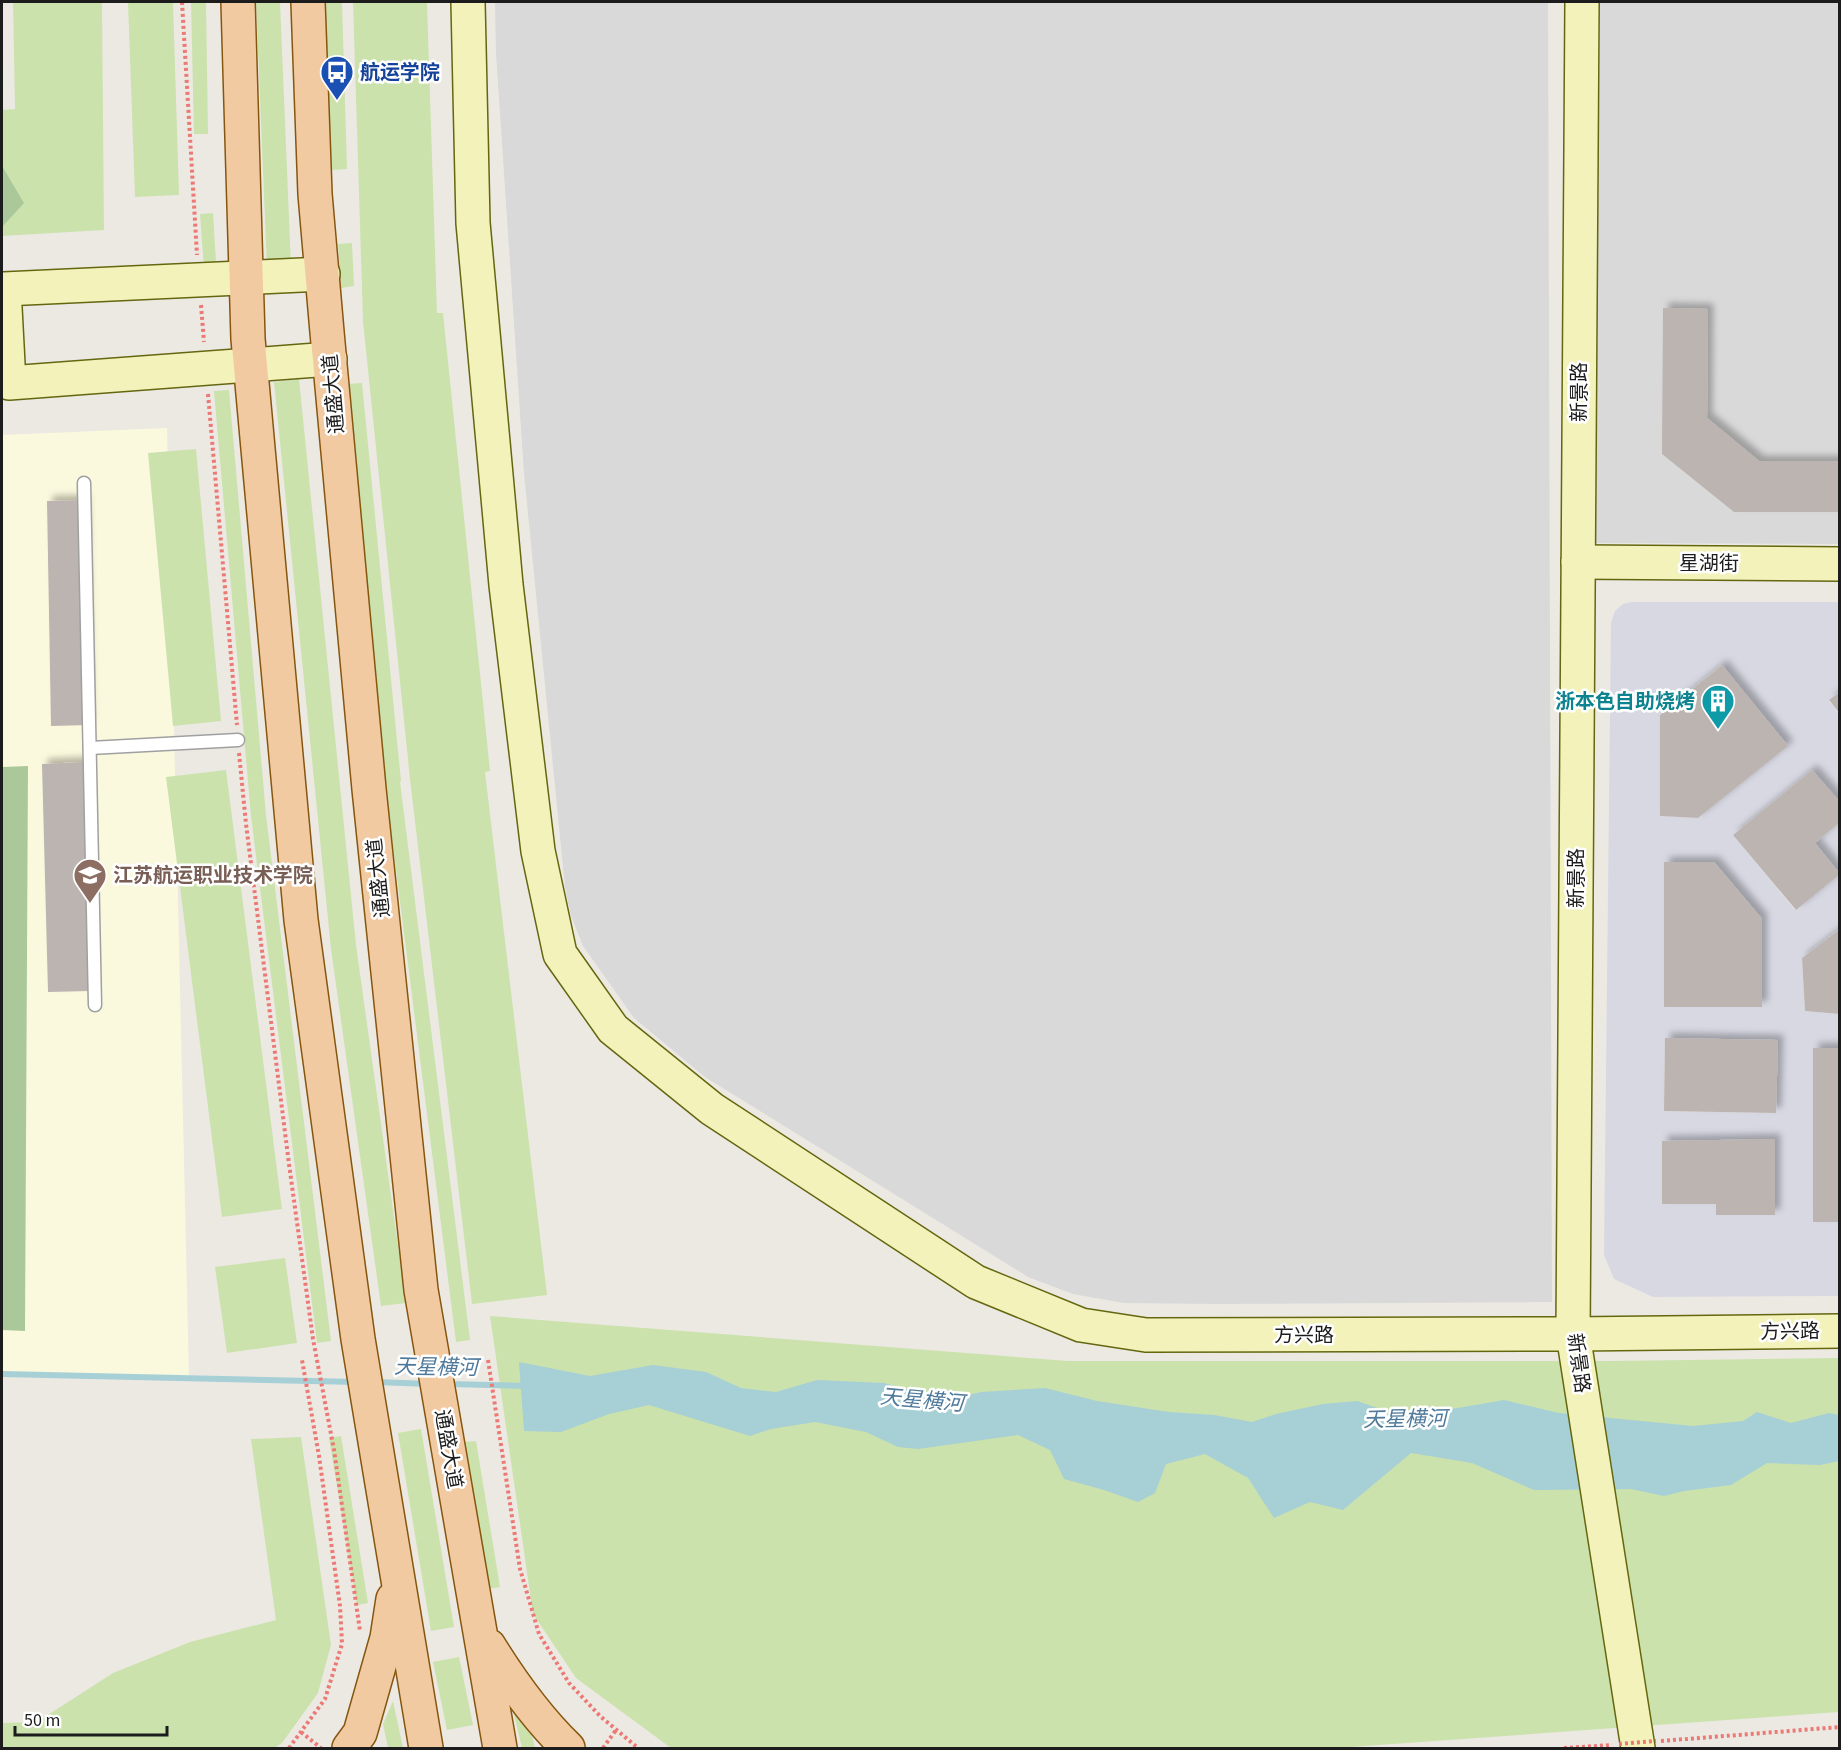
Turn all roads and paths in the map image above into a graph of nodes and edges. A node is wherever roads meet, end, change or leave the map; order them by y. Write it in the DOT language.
graph roads {
  1 [pos="182,2"];
  2 [pos="238,2"];
  3 [pos="308,2"];
  4 [pos="468,2"];
  5 [pos="1582,2"];
  6 [pos="323,274"];
  7 [pos="246,278"];
  8 [pos="199,280"];
  9 [pos="3,304"];
  10 [pos="5,356"];
  11 [pos="330,358"];
  12 [pos="250,365"];
  13 [pos="206,368"];
  14 [pos="84,483"];
  15 [pos="1578,562"];
  16 [pos="1839,564"];
  17 [pos="238,740"];
  18 [pos="90,748"];
  19 [pos="95,1005"];
  20 [pos="1839,1331"];
  21 [pos="1573,1334"];
  22 [pos="302,1360"];
  23 [pos="488,1360"];
  24 [pos="397,1574"];
  25 [pos="360,1633"];
  26 [pos="480,1633"];
  27 [pos="1839,1727"];
  28 [pos="616,1730"];
  29 [pos="301,1732"];
  30 [pos="1638,1745"];
  31 [pos="290,1749"];
  32 [pos="321,1749"];
  33 [pos="350,1749"];
  34 [pos="426,1749"];
  35 [pos="500,1749"];
  36 [pos="568,1749"];
  37 [pos="603,1749"];
  38 [pos="638,1749"];
  39 [pos="1564,1749"];
  1 -- 8 [label="path"];
  2 -- 7 [label="main road"];
  3 -- 6 [label="main road, 通盛大道"];
  4 -- 21 [label="street, 方兴路"];
  5 -- 15 [label="street, 新景路"];
  6 -- 7 [label="street"];
  6 -- 11 [label="main road, 通盛大道"];
  7 -- 8 [label="street"];
  7 -- 12 [label="main road"];
  8 -- 9 [label="street"];
  8 -- 13 [label="path"];
  9 -- 10 [label="street"];
  10 -- 13 [label="street"];
  11 -- 12 [label="street"];
  11 -- 26 [label="main road, 通盛大道"];
  12 -- 13 [label="street"];
  12 -- 24 [label="main road"];
  13 -- 17 [label="path"];
  14 -- 18 [label="lane"];
  15 -- 16 [label="street, 星湖街"];
  15 -- 21 [label="street, 新景路"];
  17 -- 18 [label="lane"];
  17 -- 25 [label="path"];
  18 -- 19 [label="lane"];
  20 -- 21 [label="street, 方兴路"];
  21 -- 30 [label="street, 新景路"];
  22 -- 29 [label="path"];
  23 -- 28 [label="path"];
  24 -- 33 [label="main road"];
  24 -- 34 [label="main road"];
  26 -- 35 [label="main road, 通盛大道"];
  26 -- 36 [label="main road"];
  27 -- 30 [label="path"];
  28 -- 37 [label="path"];
  28 -- 38 [label="path"];
  29 -- 31 [label="path"];
  29 -- 32 [label="path"];
  30 -- 39 [label="path"];
}
